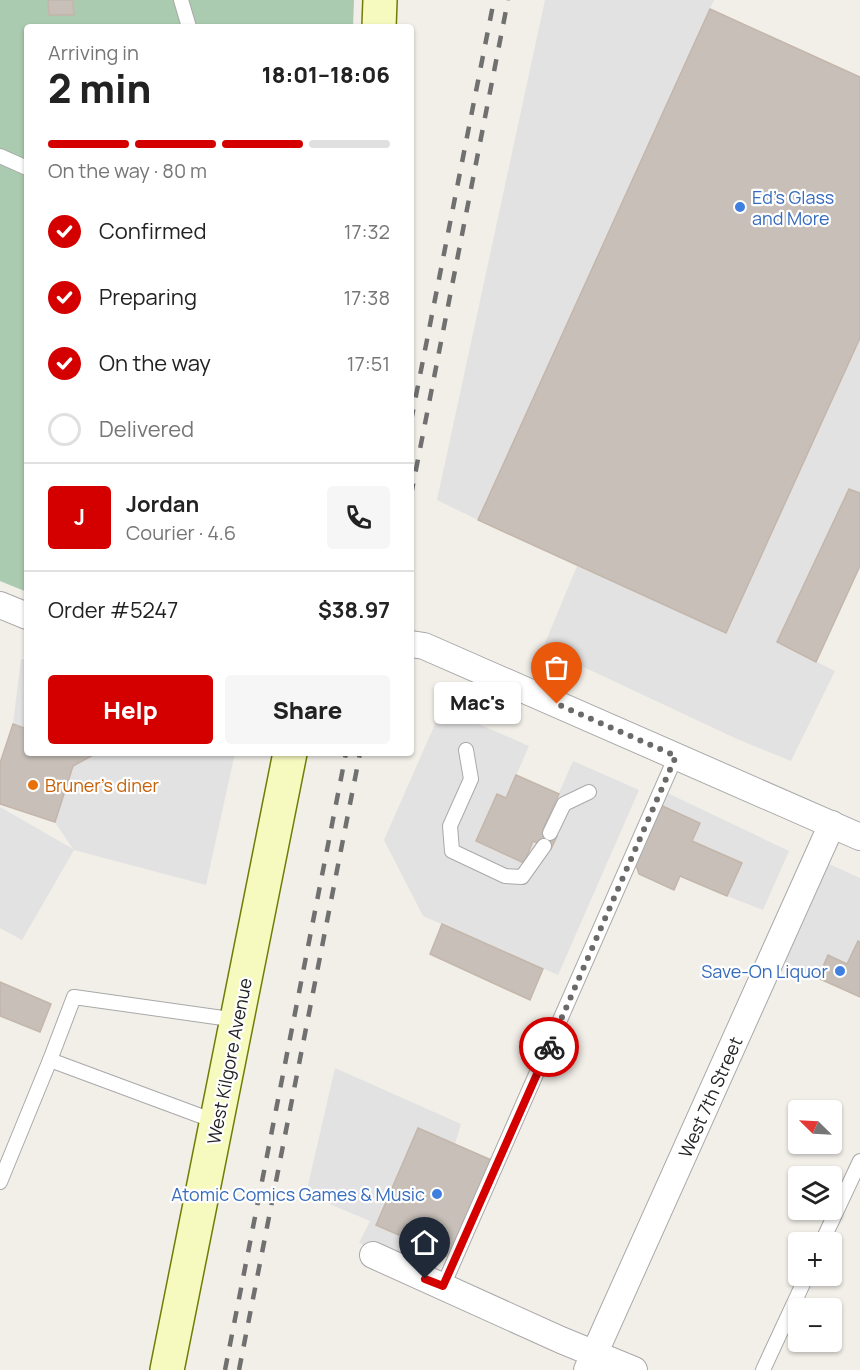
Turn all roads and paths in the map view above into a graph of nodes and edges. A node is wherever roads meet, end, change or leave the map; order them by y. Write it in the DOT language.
graph roads {
  1 [pos="181,0"];
  2 [pos="380,0"];
  3 [pos="188,24"];
  4 [pos="379,24"];
  5 [pos="0,156"];
  6 [pos="24,167"];
  7 [pos="414,644"];
  8 [pos="466,750"];
  9 [pos="289,756"];
  10 [pos="676,756"];
  11 [pos="589,792"];
  12 [pos="832,824"];
  13 [pos="860,837"];
  14 [pos="237,1020"];
  15 [pos="50,1060"];
  16 [pos="217,1122"];
  17 [pos="860,1161"];
  18 [pos="0,1182"];
  19 [pos="827,1232"];
  20 [pos="373,1255"];
  21 [pos="443,1286"];
  22 [pos="802,1286"];
  23 [pos="591,1362"];
  24 [pos="167,1370"];
  25 [pos="634,1370"];
  26 [pos="763,1370"];
  1 -- 3 [label="lane"];
  2 -- 4 [label="main road"];
  5 -- 6 [label="lane"];
  7 -- 10 [label="street"];
  8 -- 11 [label="lane"];
  9 -- 14 [label="main road, West Kilgore Avenue"];
  10 -- 12 [label="street"];
  10 -- 21 [label="lane"];
  12 -- 13 [label="street"];
  12 -- 23 [label="street, West 7th Street"];
  14 -- 15 [label="lane"];
  14 -- 16 [label="main road, West Kilgore Avenue"];
  15 -- 16 [label="lane"];
  15 -- 18 [label="lane"];
  16 -- 24 [label="main road, West Kilgore Avenue"];
  17 -- 19 [label="lane"];
  20 -- 21 [label="street"];
  21 -- 23 [label="street"];
  22 -- 26 [label="lane"];
  23 -- 25 [label="street"];
}
